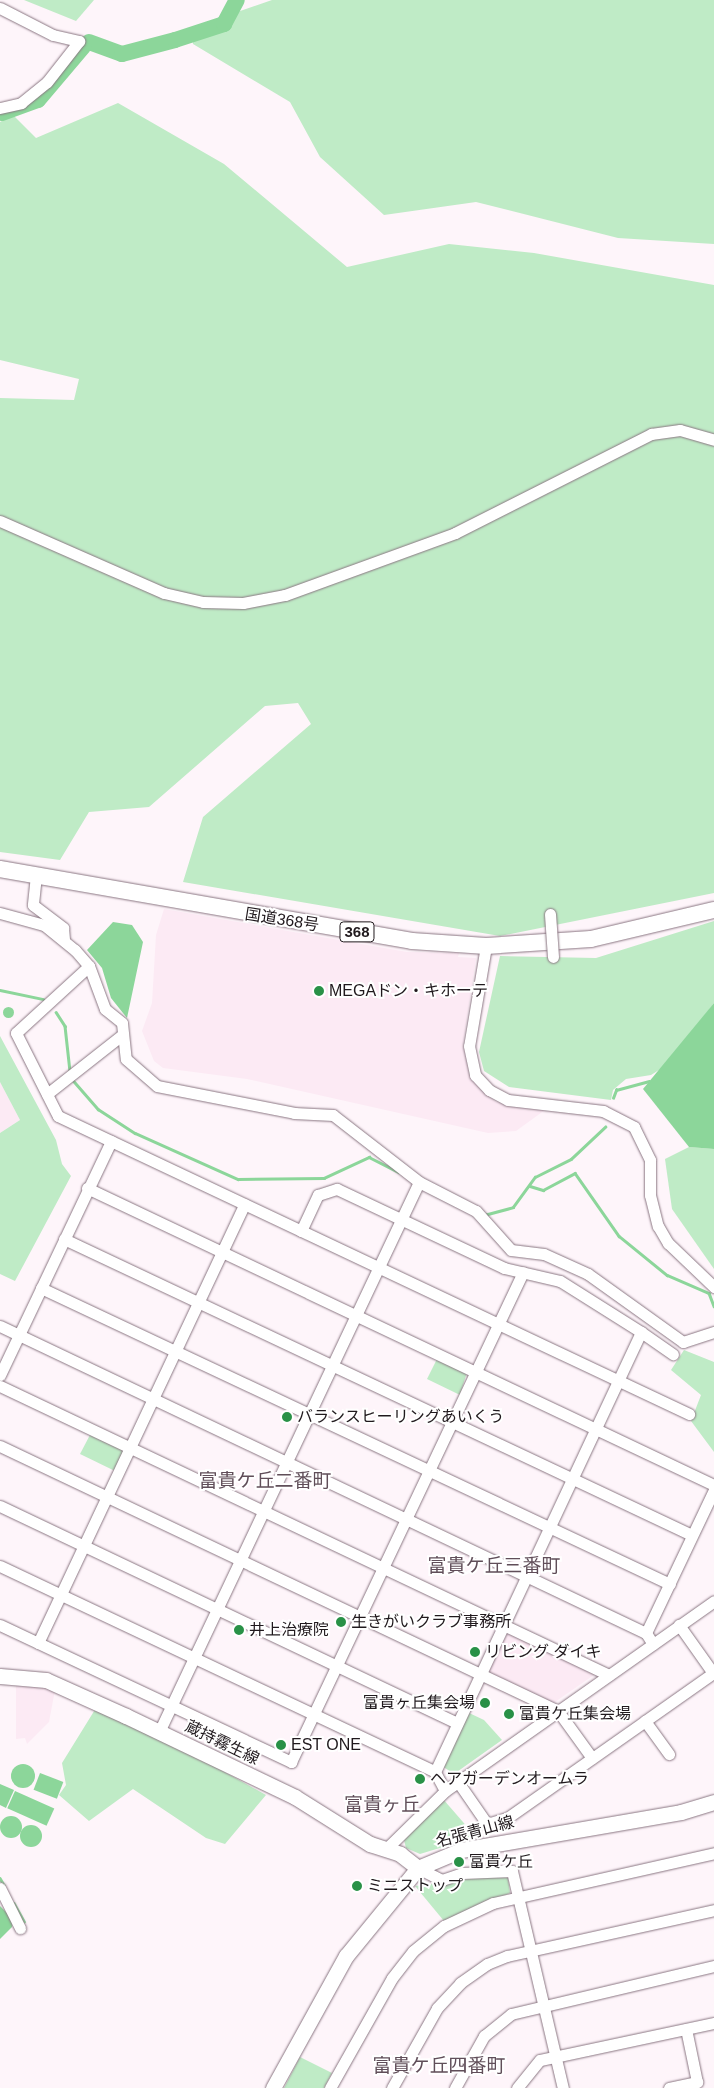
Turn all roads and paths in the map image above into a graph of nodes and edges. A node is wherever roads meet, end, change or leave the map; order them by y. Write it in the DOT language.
graph roads {
  1 [pos="0,8"];
  2 [pos="0,108"];
  3 [pos="714,440"];
  4 [pos="0,521"];
  5 [pos="0,869"];
  6 [pos="36,875"];
  7 [pos="714,910"];
  8 [pos="0,913"];
  9 [pos="550,914"];
  10 [pos="64,940"];
  11 [pos="486,946"];
  12 [pos="553,957"];
  13 [pos="89,966"];
  14 [pos="122,1035"];
  15 [pos="47,1094"];
  16 [pos="111,1141"];
  17 [pos="417,1186"];
  18 [pos="87,1188"];
  19 [pos="245,1204"];
  20 [pos="402,1219"];
  21 [pos="301,1231"];
  22 [pos="64,1238"];
  23 [pos="222,1252"];
  24 [pos="378,1268"];
  25 [pos="523,1272"];
  26 [pos="714,1287"];
  27 [pos="41,1288"];
  28 [pos="199,1302"];
  29 [pos="356,1316"];
  30 [pos="498,1324"];
  31 [pos="0,1326"];
  32 [pos="641,1332"];
  33 [pos="714,1332"];
  34 [pos="19,1335"];
  35 [pos="176,1351"];
  36 [pos="673,1354"];
  37 [pos="333,1365"];
  38 [pos="476,1372"];
  39 [pos="0,1375"];
  40 [pos="618,1381"];
  41 [pos="0,1386"];
  42 [pos="153,1399"];
  43 [pos="310,1414"];
  44 [pos="690,1414"];
  45 [pos="452,1422"];
  46 [pos="595,1429"];
  47 [pos="0,1446"];
  48 [pos="130,1448"];
  49 [pos="286,1462"];
  50 [pos="430,1471"];
  51 [pos="573,1478"];
  52 [pos="714,1485"];
  53 [pos="714,1490"];
  54 [pos="106,1497"];
  55 [pos="0,1506"];
  56 [pos="263,1511"];
  57 [pos="406,1519"];
  58 [pos="549,1528"];
  59 [pos="692,1535"];
  60 [pos="84,1545"];
  61 [pos="241,1560"];
  62 [pos="0,1566"];
  63 [pos="384,1568"];
  64 [pos="526,1576"];
  65 [pos="670,1584"];
  66 [pos="60,1594"];
  67 [pos="714,1601"];
  68 [pos="217,1609"];
  69 [pos="361,1617"];
  70 [pos="0,1625"];
  71 [pos="504,1625"];
  72 [pos="679,1626"];
  73 [pos="646,1633"];
  74 [pos="38,1643"];
  75 [pos="653,1644"];
  76 [pos="194,1657"];
  77 [pos="336,1666"];
  78 [pos="480,1674"];
  79 [pos="609,1675"];
  80 [pos="0,1676"];
  81 [pos="172,1706"];
  82 [pos="558,1711"];
  83 [pos="314,1714"];
  84 [pos="645,1721"];
  85 [pos="457,1723"];
  86 [pos="159,1732"];
  87 [pos="669,1754"];
  88 [pos="592,1758"];
  89 [pos="435,1772"];
  90 [pos="458,1782"];
  91 [pos="445,1791"];
  92 [pos="714,1802"];
  93 [pos="385,1850"];
  94 [pos="714,1853"];
  95 [pos="418,1868"];
  96 [pos="0,1888"];
  97 [pos="520,1896"];
  98 [pos="714,1910"];
  99 [pos="20,1928"];
  100 [pos="532,1950"];
  101 [pos="714,1966"];
  102 [pos="544,2003"];
  103 [pos="714,2023"];
  104 [pos="686,2029"];
  105 [pos="556,2056"];
  106 [pos="700,2085"];
  107 [pos="273,2088"];
  108 [pos="330,2088"];
  109 [pos="392,2088"];
  110 [pos="455,2088"];
  111 [pos="517,2088"];
  112 [pos="563,2088"];
  113 [pos="669,2088"];
  1 -- 2 [label="street"];
  3 -- 4 [label="street"];
  5 -- 6 [label="highway, 国道368号 / 368"];
  6 -- 10 [label="street"];
  6 -- 11 [label="highway, 国道368号 / 368"];
  7 -- 11 [label="highway, 国道368号 / 368"];
  8 -- 10 [label="street"];
  9 -- 12 [label="street, bridge"];
  10 -- 13 [label="street"];
  11 -- 26 [label="street"];
  13 -- 14 [label="street"];
  13 -- 15 [label="street"];
  14 -- 15 [label="street"];
  14 -- 17 [label="street"];
  15 -- 16 [label="street"];
  16 -- 18 [label="street"];
  16 -- 19 [label="street"];
  17 -- 20 [label="street"];
  17 -- 33 [label="street"];
  18 -- 22 [label="street"];
  18 -- 23 [label="street"];
  19 -- 21 [label="street"];
  19 -- 23 [label="street"];
  20 -- 21 [label="street"];
  20 -- 24 [label="street"];
  20 -- 25 [label="street"];
  21 -- 24 [label="street"];
  22 -- 27 [label="street"];
  22 -- 28 [label="street"];
  23 -- 28 [label="street"];
  23 -- 29 [label="street"];
  24 -- 29 [label="street"];
  24 -- 30 [label="street"];
  25 -- 30 [label="street"];
  25 -- 32 [label="street"];
  27 -- 34 [label="street"];
  27 -- 35 [label="street"];
  28 -- 35 [label="street"];
  28 -- 37 [label="street"];
  29 -- 37 [label="street"];
  29 -- 38 [label="street"];
  30 -- 38 [label="street"];
  30 -- 40 [label="street"];
  31 -- 34 [label="street"];
  32 -- 36 [label="street"];
  32 -- 40 [label="street"];
  34 -- 39 [label="street"];
  34 -- 42 [label="street"];
  35 -- 42 [label="street"];
  35 -- 43 [label="street"];
  37 -- 43 [label="street"];
  37 -- 45 [label="street"];
  38 -- 45 [label="street"];
  38 -- 46 [label="street"];
  40 -- 44 [label="street"];
  40 -- 46 [label="street"];
  41 -- 48 [label="street"];
  42 -- 48 [label="street"];
  42 -- 49 [label="street"];
  43 -- 49 [label="street"];
  43 -- 50 [label="street"];
  45 -- 50 [label="street"];
  45 -- 51 [label="street"];
  46 -- 51 [label="street"];
  46 -- 52 [label="street"];
  47 -- 54 [label="street"];
  48 -- 54 [label="street"];
  48 -- 56 [label="street"];
  49 -- 56 [label="street"];
  49 -- 57 [label="street"];
  50 -- 57 [label="street"];
  50 -- 58 [label="street"];
  51 -- 58 [label="street"];
  51 -- 59 [label="street"];
  53 -- 59 [label="street"];
  54 -- 60 [label="street"];
  54 -- 61 [label="street"];
  55 -- 60 [label="street"];
  56 -- 61 [label="street"];
  56 -- 63 [label="street"];
  57 -- 63 [label="street"];
  57 -- 64 [label="street"];
  58 -- 64 [label="street"];
  58 -- 65 [label="street"];
  59 -- 65 [label="street"];
  60 -- 66 [label="street"];
  60 -- 68 [label="street"];
  61 -- 68 [label="street"];
  61 -- 69 [label="street"];
  62 -- 66 [label="street"];
  63 -- 69 [label="street"];
  63 -- 71 [label="street"];
  64 -- 71 [label="street"];
  64 -- 73 [label="street"];
  65 -- 73 [label="street"];
  66 -- 74 [label="street"];
  66 -- 76 [label="street"];
  67 -- 72 [label="street"];
  68 -- 76 [label="street"];
  68 -- 77 [label="street"];
  69 -- 77 [label="street"];
  69 -- 78 [label="street"];
  70 -- 74 [label="street"];
  71 -- 78 [label="street"];
  71 -- 79 [label="street"];
  72 -- 75 [label="street"];
  72 -- 84 [label="street"];
  73 -- 75 [label="street"];
  74 -- 81 [label="street"];
  75 -- 79 [label="street"];
  76 -- 81 [label="street"];
  76 -- 83 [label="street"];
  77 -- 83 [label="street"];
  77 -- 85 [label="street"];
  78 -- 82 [label="street"];
  78 -- 85 [label="street"];
  79 -- 82 [label="street"];
  80 -- 86 [label="main road, 蔵持霧生線"];
  81 -- 83 [label="street"];
  81 -- 86 [label="street"];
  82 -- 88 [label="street"];
  82 -- 90 [label="street"];
  83 -- 89 [label="street"];
  84 -- 87 [label="street"];
  84 -- 88 [label="street"];
  85 -- 89 [label="street"];
  86 -- 93 [label="main road, 蔵持霧生線"];
  88 -- 90 [label="street"];
  89 -- 91 [label="street"];
  90 -- 91 [label="street"];
  91 -- 93 [label="street"];
  92 -- 95 [label="main road, 名張青山線"];
  93 -- 95 [label="main road, 蔵持霧生線"];
  94 -- 97 [label="street"];
  95 -- 97 [label="street"];
  95 -- 107 [label="main road, 名張青山線"];
  96 -- 99 [label="street"];
  97 -- 100 [label="street"];
  97 -- 108 [label="street"];
  98 -- 100 [label="street"];
  100 -- 102 [label="street"];
  100 -- 109 [label="street"];
  101 -- 102 [label="street"];
  102 -- 105 [label="street"];
  102 -- 110 [label="street"];
  103 -- 104 [label="street"];
  104 -- 105 [label="street"];
  104 -- 106 [label="street"];
  105 -- 111 [label="street"];
  105 -- 112 [label="street"];
  106 -- 113 [label="street"];
}
